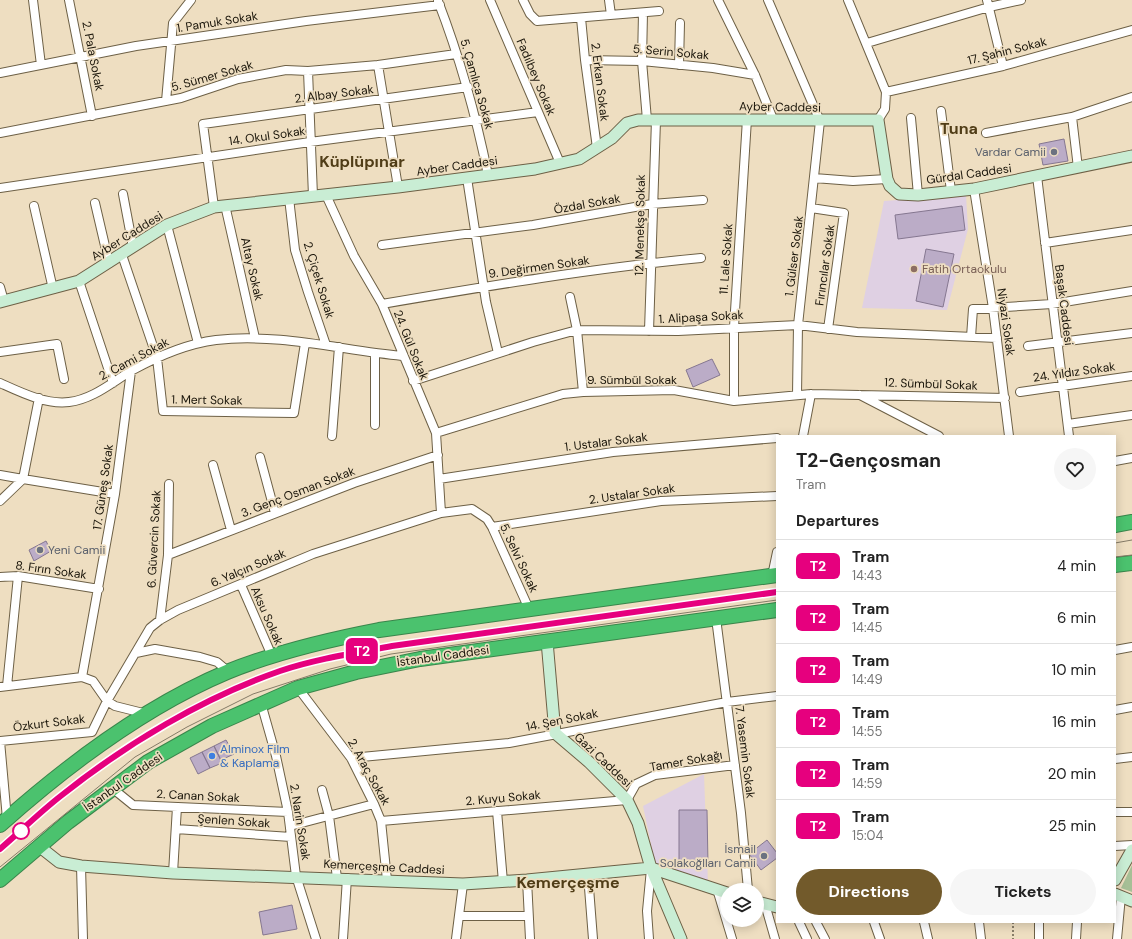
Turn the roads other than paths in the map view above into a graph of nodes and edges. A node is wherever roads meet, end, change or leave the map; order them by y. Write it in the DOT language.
graph roads {
  1 [pos="33,0"];
  2 [pos="69,0"];
  3 [pos="191,0"];
  4 [pos="490,0"];
  5 [pos="523,0"];
  6 [pos="609,0"];
  7 [pos="718,0"];
  8 [pos="768,0"];
  9 [pos="848,0"];
  10 [pos="1021,0"];
  11 [pos="439,2"];
  12 [pos="988,4"];
  13 [pos="659,11"];
  14 [pos="643,13"];
  15 [pos="610,15"];
  16 [pos="581,18"];
  17 [pos="680,23"];
  18 [pos="1132,30"];
  19 [pos="170,42"];
  20 [pos="867,43"];
  21 [pos="456,54"];
  22 [pos="81,57"];
  23 [pos="584,60"];
  24 [pos="642,61"];
  25 [pos="41,65"];
  26 [pos="378,65"];
  27 [pos="679,65"];
  28 [pos="1003,66"];
  29 [pos="308,71"];
  30 [pos="0,73"];
  31 [pos="755,75"];
  32 [pos="468,87"];
  33 [pos="886,92"];
  34 [pos="1132,97"];
  35 [pos="384,100"];
  36 [pos="166,101"];
  37 [pos="309,109"];
  38 [pos="941,111"];
  39 [pos="538,112"];
  40 [pos="92,116"];
  41 [pos="1072,117"];
  42 [pos="911,118"];
  43 [pos="747,119"];
  44 [pos="773,119"];
  45 [pos="652,120"];
  46 [pos="878,120"];
  47 [pos="477,121"];
  48 [pos="820,121"];
  49 [pos="203,124"];
  50 [pos="389,132"];
  51 [pos="0,133"];
  52 [pos="986,133"];
  53 [pos="310,142"];
  54 [pos="597,148"];
  55 [pos="1132,156"];
  56 [pos="206,157"];
  57 [pos="560,163"];
  58 [pos="1078,168"];
  59 [pos="488,175"];
  60 [pos="1037,176"];
  61 [pos="467,178"];
  62 [pos="814,178"];
  63 [pos="887,179"];
  64 [pos="398,187"];
  65 [pos="0,188"];
  66 [pos="974,189"];
  67 [pos="951,191"];
  68 [pos="123,194"];
  69 [pos="326,195"];
  70 [pos="918,195"];
  71 [pos="313,196"];
  72 [pos="289,198"];
  73 [pos="702,200"];
  74 [pos="95,203"];
  75 [pos="652,204"];
  76 [pos="34,206"];
  77 [pos="219,206"];
  78 [pos="811,208"];
  79 [pos="167,225"];
  80 [pos="1132,230"];
  81 [pos="475,233"];
  82 [pos="1045,243"];
  83 [pos="382,245"];
  84 [pos="133,247"];
  85 [pos="122,255"];
  86 [pos="701,258"];
  87 [pos="109,263"];
  88 [pos="652,263"];
  89 [pos="79,281"];
  90 [pos="0,287"];
  91 [pos="484,287"];
  92 [pos="53,289"];
  93 [pos="1132,291"];
  94 [pos="570,296"];
  95 [pos="2,302"];
  96 [pos="382,304"];
  97 [pos="1052,304"];
  98 [pos="993,308"];
  99 [pos="798,325"];
  100 [pos="734,327"];
  101 [pos="828,329"];
  102 [pos="577,330"];
  103 [pos="649,331"];
  104 [pos="1132,333"];
  105 [pos="971,337"];
  106 [pos="255,338"];
  107 [pos="997,338"];
  108 [pos="1057,342"];
  109 [pos="198,343"];
  110 [pos="305,343"];
  111 [pos="326,345"];
  112 [pos="1028,346"];
  113 [pos="338,347"];
  114 [pos="0,352"];
  115 [pos="498,353"];
  116 [pos="375,354"];
  117 [pos="402,356"];
  118 [pos="157,358"];
  119 [pos="131,371"];
  120 [pos="1132,376"];
  121 [pos="64,379"];
  122 [pos="413,381"];
  123 [pos="0,383"];
  124 [pos="112,383"];
  125 [pos="1063,386"];
  126 [pos="583,392"];
  127 [pos="1020,392"];
  128 [pos="811,394"];
  129 [pos="857,394"];
  130 [pos="797,395"];
  131 [pos="39,398"];
  132 [pos="1005,398"];
  133 [pos="734,401"];
  134 [pos="1132,415"];
  135 [pos="1068,424"];
  136 [pos="375,425"];
  137 [pos="436,433"];
  138 [pos="803,435"];
  139 [pos="936,435"];
  140 [pos="1009,435"];
  141 [pos="1069,435"];
  142 [pos="332,436"];
  143 [pos="776,438"];
  144 [pos="438,455"];
  145 [pos="260,457"];
  146 [pos="1132,458"];
  147 [pos="1116,461"];
  148 [pos="213,465"];
  149 [pos="0,475"];
  150 [pos="440,479"];
  151 [pos="23,480"];
  152 [pos="169,484"];
  153 [pos="115,494"];
  154 [pos="776,496"];
  155 [pos="0,501"];
  156 [pos="275,513"];
  157 [pos="441,513"];
  158 [pos="1132,522"];
  159 [pos="1116,525"];
  160 [pos="492,528"];
  161 [pos="231,530"];
  162 [pos="168,555"];
  163 [pos="776,560"];
  164 [pos="1132,563"];
  165 [pos="1116,565"];
  166 [pos="774,575"];
  167 [pos="0,576"];
  168 [pos="18,576"];
  169 [pos="241,585"];
  170 [pos="99,589"];
  171 [pos="529,609"];
  172 [pos="776,610"];
  173 [pos="716,618"];
  174 [pos="160,620"];
  175 [pos="548,641"];
  176 [pos="1132,647"];
  177 [pos="1116,650"];
  178 [pos="136,653"];
  179 [pos="272,656"];
  180 [pos="229,672"];
  181 [pos="82,677"];
  182 [pos="4,687"];
  183 [pos="298,688"];
  184 [pos="776,696"];
  185 [pos="107,701"];
  186 [pos="727,702"];
  187 [pos="261,703"];
  188 [pos="1132,707"];
  189 [pos="1116,710"];
  190 [pos="148,714"];
  191 [pos="555,733"];
  192 [pos="0,741"];
  193 [pos="1132,757"];
  194 [pos="351,758"];
  195 [pos="1116,759"];
  196 [pos="735,764"];
  197 [pos="112,788"];
  198 [pos="322,790"];
  199 [pos="627,800"];
  200 [pos="374,804"];
  201 [pos="177,807"];
  202 [pos="497,811"];
  203 [pos="288,812"];
  204 [pos="1116,812"];
  205 [pos="1132,812"];
  206 [pos="329,816"];
  207 [pos="381,821"];
  208 [pos="4,822"];
  209 [pos="290,826"];
  210 [pos="176,829"];
  211 [pos="291,837"];
  212 [pos="1132,845"];
  213 [pos="1116,846"];
  214 [pos="40,847"];
  215 [pos="1132,850"];
  216 [pos="81,866"];
  217 [pos="651,868"];
  218 [pos="173,872"];
  219 [pos="588,875"];
  220 [pos="296,876"];
  221 [pos="342,878"];
  222 [pos="1116,878"];
  223 [pos="0,880"];
  224 [pos="387,880"];
  225 [pos="527,880"];
  226 [pos="504,882"];
  227 [pos="747,883"];
  228 [pos="463,884"];
  229 [pos="720,890"];
  230 [pos="1118,895"];
  231 [pos="1132,901"];
  232 [pos="764,904"];
  233 [pos="776,907"];
  234 [pos="764,911"];
  235 [pos="459,916"];
  236 [pos="528,916"];
  237 [pos="799,923"];
  238 [pos="817,923"];
  239 [pos="874,923"];
  240 [pos="924,923"];
  241 [pos="979,923"];
  242 [pos="1039,923"];
  243 [pos="1077,923"];
  244 [pos="730,927"];
  245 [pos="83,939"];
  246 [pos="316,939"];
  247 [pos="343,939"];
  248 [pos="456,939"];
  249 [pos="530,939"];
  250 [pos="593,939"];
  251 [pos="649,939"];
  252 [pos="681,939"];
  253 [pos="732,939"];
  254 [pos="775,939"];
  255 [pos="807,939"];
  256 [pos="825,939"];
  257 [pos="880,939"];
  258 [pos="928,939"];
  259 [pos="981,939"];
  260 [pos="1039,939"];
  261 [pos="1076,939"];
  262 [pos="1116,939"];
  1 -- 25 [label="street"];
  2 -- 22 [label="street, 2. Pala Sokak"];
  3 -- 19 [label="street"];
  4 -- 39 [label="street, Fadılbey Sokak"];
  5 -- 16 [label="street"];
  6 -- 15 [label="street"];
  7 -- 31 [label="street"];
  8 -- 48 [label="street"];
  9 -- 20 [label="street"];
  10 -- 12 [label="street"];
  11 -- 19 [label="street, 1. Pamuk Sokak"];
  11 -- 21 [label="street, 5. Çamlıca Sokak"];
  12 -- 20 [label="street"];
  12 -- 28 [label="street"];
  13 -- 14 [label="street"];
  14 -- 15 [label="street"];
  14 -- 24 [label="street, 12. Menekşe Sokak"];
  15 -- 16 [label="street"];
  16 -- 23 [label="street, 2. Erkan Sokak"];
  17 -- 27 [label="street"];
  18 -- 28 [label="street, 17. Şahin Sokak"];
  19 -- 22 [label="street, 1. Pamuk Sokak"];
  19 -- 36 [label="street"];
  20 -- 33 [label="street"];
  21 -- 26 [label="street, 5. Sümer Sokak"];
  21 -- 32 [label="street, 5. Çamlıca Sokak"];
  22 -- 25 [label="street, 1. Pamuk Sokak"];
  22 -- 40 [label="street, 2. Pala Sokak"];
  23 -- 24 [label="street, 5. Serin Sokak"];
  23 -- 54 [label="street, 2. Erkan Sokak"];
  24 -- 27 [label="street, 5. Serin Sokak"];
  24 -- 45 [label="street, 12. Menekşe Sokak"];
  25 -- 30 [label="street, 1. Pamuk Sokak"];
  26 -- 29 [label="street, 5. Sümer Sokak"];
  26 -- 35 [label="street"];
  27 -- 31 [label="street, 5. Serin Sokak"];
  28 -- 33 [label="street, 17. Şahin Sokak"];
  29 -- 36 [label="street, 5. Sümer Sokak"];
  29 -- 37 [label="street"];
  31 -- 44 [label="street"];
  32 -- 35 [label="street, 2. Albay Sokak"];
  32 -- 47 [label="street, 5. Çamlıca Sokak"];
  33 -- 46 [label="street"];
  34 -- 41 [label="street"];
  35 -- 37 [label="street, 2. Albay Sokak"];
  35 -- 50 [label="street"];
  36 -- 40 [label="street, 5. Sümer Sokak"];
  37 -- 49 [label="street, 2. Albay Sokak"];
  37 -- 53 [label="street"];
  38 -- 67 [label="street"];
  39 -- 47 [label="street, 14. Okul Sokak"];
  39 -- 57 [label="street, Fadılbey Sokak"];
  40 -- 51 [label="street, 5. Sümer Sokak"];
  41 -- 52 [label="street"];
  41 -- 58 [label="street"];
  42 -- 70 [label="street"];
  43 -- 44 [label="main road, Ayber Caddesi"];
  43 -- 45 [label="main road, Ayber Caddesi"];
  43 -- 100 [label="street, 11. Lale Sokak"];
  44 -- 48 [label="main road, Ayber Caddesi"];
  45 -- 54 [label="main road, Ayber Caddesi"];
  45 -- 75 [label="street, 12. Menekşe Sokak"];
  46 -- 48 [label="main road, Ayber Caddesi"];
  46 -- 63 [label="main road"];
  47 -- 50 [label="street, 14. Okul Sokak"];
  47 -- 59 [label="street, 5. Çamlıca Sokak"];
  48 -- 62 [label="street, 1. Gülser Sokak"];
  49 -- 56 [label="street, Altay Sokak"];
  50 -- 53 [label="street, 14. Okul Sokak"];
  50 -- 64 [label="street"];
  53 -- 56 [label="street, 14. Okul Sokak"];
  53 -- 71 [label="street"];
  54 -- 57 [label="main road, Ayber Caddesi"];
  55 -- 58 [label="main road, Gürdal Caddesi"];
  56 -- 65 [label="street, 14. Okul Sokak"];
  56 -- 77 [label="street, Altay Sokak"];
  57 -- 59 [label="main road, Ayber Caddesi"];
  58 -- 60 [label="main road, Gürdal Caddesi"];
  59 -- 61 [label="main road, Ayber Caddesi"];
  60 -- 66 [label="main road, Gürdal Caddesi"];
  60 -- 82 [label="street, Başak Caddesi"];
  61 -- 64 [label="main road, Ayber Caddesi"];
  61 -- 81 [label="street"];
  62 -- 63 [label="street"];
  62 -- 78 [label="street, 1. Gülser Sokak"];
  63 -- 70 [label="main road, Gürdal Caddesi"];
  64 -- 69 [label="main road, Ayber Caddesi"];
  66 -- 67 [label="main road, Gürdal Caddesi"];
  66 -- 98 [label="street, Niyazi Sokak"];
  67 -- 70 [label="main road, Gürdal Caddesi"];
  68 -- 84 [label="street"];
  69 -- 71 [label="main road, Ayber Caddesi"];
  69 -- 96 [label="street, 24. Gül Sokak"];
  71 -- 72 [label="main road, Ayber Caddesi"];
  72 -- 77 [label="main road, Ayber Caddesi"];
  72 -- 111 [label="street, 2. Çiçek Sokak"];
  73 -- 75 [label="street, Özdal Sokak"];
  74 -- 87 [label="street"];
  75 -- 81 [label="street, Özdal Sokak"];
  75 -- 88 [label="street, 12. Menekşe Sokak"];
  76 -- 92 [label="street"];
  77 -- 79 [label="main road, Ayber Caddesi"];
  77 -- 106 [label="street, Altay Sokak"];
  78 -- 99 [label="street, 1. Gülser Sokak"];
  78 -- 101 [label="street, Fırıncılar Sokak"];
  79 -- 84 [label="main road, Ayber Caddesi"];
  79 -- 109 [label="street"];
  80 -- 82 [label="street"];
  81 -- 83 [label="street, Özdal Sokak"];
  81 -- 91 [label="street"];
  82 -- 97 [label="street, Başak Caddesi"];
  84 -- 85 [label="main road, Ayber Caddesi"];
  85 -- 87 [label="main road, Ayber Caddesi"];
  85 -- 118 [label="street, 1. Mert Sokak"];
  86 -- 88 [label="street, 9. Değirmen Sokak"];
  87 -- 89 [label="main road, Ayber Caddesi"];
  88 -- 91 [label="street, 9. Değirmen Sokak"];
  88 -- 103 [label="street, 12. Menekşe Sokak"];
  89 -- 92 [label="main road, Ayber Caddesi"];
  89 -- 124 [label="street"];
  90 -- 95 [label="street"];
  91 -- 96 [label="street, 9. Değirmen Sokak"];
  91 -- 115 [label="street"];
  92 -- 95 [label="main road, Ayber Caddesi"];
  93 -- 97 [label="street"];
  94 -- 102 [label="street"];
  96 -- 117 [label="street, 24. Gül Sokak"];
  97 -- 98 [label="street"];
  97 -- 108 [label="street, Başak Caddesi"];
  98 -- 105 [label="street"];
  98 -- 107 [label="street, Niyazi Sokak"];
  99 -- 100 [label="street, 1. Alipaşa Sokak"];
  99 -- 101 [label="street, 1. Alipaşa Sokak"];
  99 -- 130 [label="street, 1. Gülser Sokak"];
  100 -- 103 [label="street, 1. Alipaşa Sokak"];
  100 -- 133 [label="street, 11. Lale Sokak"];
  101 -- 105 [label="street, 1. Alipaşa Sokak"];
  102 -- 103 [label="street, 1. Alipaşa Sokak"];
  102 -- 115 [label="street, 1. Alipaşa Sokak"];
  102 -- 126 [label="street"];
  104 -- 108 [label="street"];
  105 -- 107 [label="street, 1. Alipaşa Sokak"];
  106 -- 109 [label="street, 2. Cami Sokak"];
  106 -- 110 [label="street, 2. Cami Sokak"];
  107 -- 132 [label="street, Niyazi Sokak"];
  108 -- 112 [label="street"];
  108 -- 125 [label="street, Başak Caddesi"];
  109 -- 118 [label="street, 2. Cami Sokak"];
  110 -- 111 [label="street, 2. Cami Sokak"];
  110 -- 118 [label="street, 1. Mert Sokak"];
  111 -- 113 [label="street, 2. Cami Sokak"];
  113 -- 116 [label="street, 2. Cami Sokak"];
  113 -- 142 [label="street"];
  114 -- 121 [label="street"];
  115 -- 122 [label="street, 1. Alipaşa Sokak"];
  116 -- 117 [label="street, 2. Cami Sokak"];
  116 -- 136 [label="street"];
  117 -- 122 [label="street, 24. Gül Sokak"];
  118 -- 119 [label="street, 2. Cami Sokak"];
  119 -- 124 [label="street, 2. Cami Sokak"];
  119 -- 153 [label="street, 17. Güneş Sokak"];
  120 -- 125 [label="street, 24. Yıldız Sokak"];
  122 -- 137 [label="street, 24. Gül Sokak"];
  123 -- 131 [label="street, 2. Cami Sokak"];
  124 -- 131 [label="street, 2. Cami Sokak"];
  125 -- 127 [label="street, 24. Yıldız Sokak"];
  125 -- 135 [label="street, Başak Caddesi"];
  126 -- 133 [label="street, 9. Sümbül Sokak"];
  126 -- 137 [label="street, 9. Sümbül Sokak"];
  128 -- 129 [label="street, 9. Sümbül Sokak"];
  128 -- 130 [label="street, 9. Sümbül Sokak"];
  128 -- 138 [label="street"];
  129 -- 132 [label="street, 12. Sümbül Sokak"];
  129 -- 139 [label="street"];
  130 -- 133 [label="street, 9. Sümbül Sokak"];
  131 -- 151 [label="street"];
  132 -- 140 [label="street, Niyazi Sokak"];
  134 -- 135 [label="street"];
  135 -- 141 [label="street, Başak Caddesi"];
  137 -- 144 [label="street, 24. Gül Sokak"];
  143 -- 150 [label="street, 1. Ustalar Sokak"];
  144 -- 150 [label="street, 24. Gül Sokak"];
  144 -- 156 [label="street, 3. Genç Osman Sokak"];
  145 -- 156 [label="street"];
  146 -- 147 [label="street"];
  148 -- 161 [label="street"];
  149 -- 151 [label="street"];
  150 -- 157 [label="street, 24. Gül Sokak"];
  151 -- 153 [label="street"];
  151 -- 155 [label="street"];
  152 -- 162 [label="street, 6. Güvercin Sokak"];
  153 -- 170 [label="street, 17. Güneş Sokak"];
  154 -- 160 [label="street, 2. Ustalar Sokak"];
  156 -- 161 [label="street, 3. Genç Osman Sokak"];
  157 -- 160 [label="street, 5. Selvi Sokak"];
  157 -- 169 [label="street, 6. Yalçın Sokak"];
  158 -- 159 [label="highway"];
  160 -- 171 [label="street, 5. Selvi Sokak"];
  161 -- 162 [label="street, 3. Genç Osman Sokak"];
  162 -- 174 [label="street, 6. Güvercin Sokak"];
  163 -- 166 [label="street"];
  164 -- 165 [label="highway"];
  166 -- 171 [label="highway"];
  167 -- 168 [label="street, 8. Fırın Sokak"];
  168 -- 170 [label="street, 8. Fırın Sokak"];
  168 -- 182 [label="street"];
  169 -- 174 [label="street, 6. Yalçın Sokak"];
  169 -- 179 [label="street, Aksu Sokak"];
  170 -- 181 [label="street, 17. Güneş Sokak"];
  171 -- 179 [label="highway"];
  172 -- 173 [label="highway, İstanbul Caddesi"];
  173 -- 175 [label="highway, İstanbul Caddesi"];
  173 -- 186 [label="street, 7. Yasemin Sokak"];
  174 -- 178 [label="street, 6. Yalçın Sokak"];
  175 -- 183 [label="highway, İstanbul Caddesi"];
  175 -- 191 [label="main road"];
  176 -- 177 [label="street"];
  178 -- 180 [label="street"];
  178 -- 185 [label="street, 6. Yalçın Sokak"];
  179 -- 180 [label="highway"];
  180 -- 190 [label="highway"];
  181 -- 182 [label="street"];
  181 -- 185 [label="street"];
  183 -- 187 [label="highway, İstanbul Caddesi"];
  183 -- 194 [label="street, 2. Araç Sokak"];
  184 -- 186 [label="street, 14. Şen Sokak"];
  185 -- 190 [label="street"];
  185 -- 192 [label="street, Özkurt Sokak"];
  186 -- 191 [label="street, 14. Şen Sokak"];
  186 -- 196 [label="street, 7. Yasemin Sokak"];
  187 -- 197 [label="highway, İstanbul Caddesi"];
  187 -- 203 [label="street, 2. Narin Sokak"];
  188 -- 189 [label="street"];
  190 -- 208 [label="highway"];
  191 -- 194 [label="street, 14. Şen Sokak"];
  191 -- 199 [label="main road, Gazi Caddesi"];
  192 -- 208 [label="street"];
  193 -- 195 [label="street"];
  194 -- 200 [label="street, 2. Araç Sokak"];
  196 -- 199 [label="street, Tamer Sokağı"];
  196 -- 227 [label="street, 7. Yasemin Sokak"];
  197 -- 201 [label="street, 2. Canan Sokak"];
  197 -- 214 [label="highway, İstanbul Caddesi"];
  198 -- 206 [label="street"];
  199 -- 202 [label="street, 2. Kuyu Sokak"];
  199 -- 217 [label="main road, Gazi Caddesi"];
  200 -- 206 [label="street"];
  200 -- 207 [label="street, 2. Araç Sokak"];
  201 -- 203 [label="street, 2. Canan Sokak"];
  201 -- 210 [label="street"];
  202 -- 207 [label="street, 2. Kuyu Sokak"];
  202 -- 226 [label="street"];
  203 -- 209 [label="street, 2. Narin Sokak"];
  204 -- 205 [label="street"];
  206 -- 209 [label="street"];
  206 -- 221 [label="street"];
  207 -- 224 [label="street, 2. Araç Sokak"];
  209 -- 211 [label="street, 2. Narin Sokak"];
  210 -- 211 [label="street, Şenlen Sokak"];
  210 -- 218 [label="street"];
  211 -- 220 [label="street, 2. Narin Sokak"];
  212 -- 213 [label="street"];
  214 -- 216 [label="main road, Kemerçeşme Caddesi"];
  214 -- 223 [label="highway, İstanbul Caddesi"];
  215 -- 222 [label="main road"];
  216 -- 218 [label="main road, Kemerçeşme Caddesi"];
  216 -- 245 [label="street"];
  217 -- 219 [label="main road, Kemerçeşme Caddesi"];
  217 -- 229 [label="main road, Kemerçeşme Caddesi"];
  217 -- 251 [label="street"];
  217 -- 252 [label="main road, Gazi Caddesi"];
  218 -- 220 [label="main road, Kemerçeşme Caddesi"];
  219 -- 225 [label="main road, Kemerçeşme Caddesi"];
  219 -- 250 [label="street"];
  220 -- 221 [label="main road, Kemerçeşme Caddesi"];
  220 -- 246 [label="street, 2. Narin Sokak"];
  221 -- 224 [label="main road, Kemerçeşme Caddesi"];
  221 -- 247 [label="street"];
  224 -- 228 [label="main road, Kemerçeşme Caddesi"];
  225 -- 226 [label="main road, Kemerçeşme Caddesi"];
  225 -- 236 [label="street"];
  226 -- 228 [label="main road, Kemerçeşme Caddesi"];
  228 -- 235 [label="street"];
  230 -- 231 [label="main road"];
  230 -- 262 [label="street"];
  232 -- 233 [label="main road"];
  234 -- 254 [label="street"];
  235 -- 236 [label="street"];
  235 -- 248 [label="street"];
  236 -- 249 [label="street"];
  237 -- 255 [label="street"];
  238 -- 256 [label="street"];
  239 -- 257 [label="street"];
  240 -- 258 [label="street"];
  241 -- 259 [label="street"];
  242 -- 260 [label="street"];
  243 -- 261 [label="street"];
  244 -- 253 [label="street"];
}
